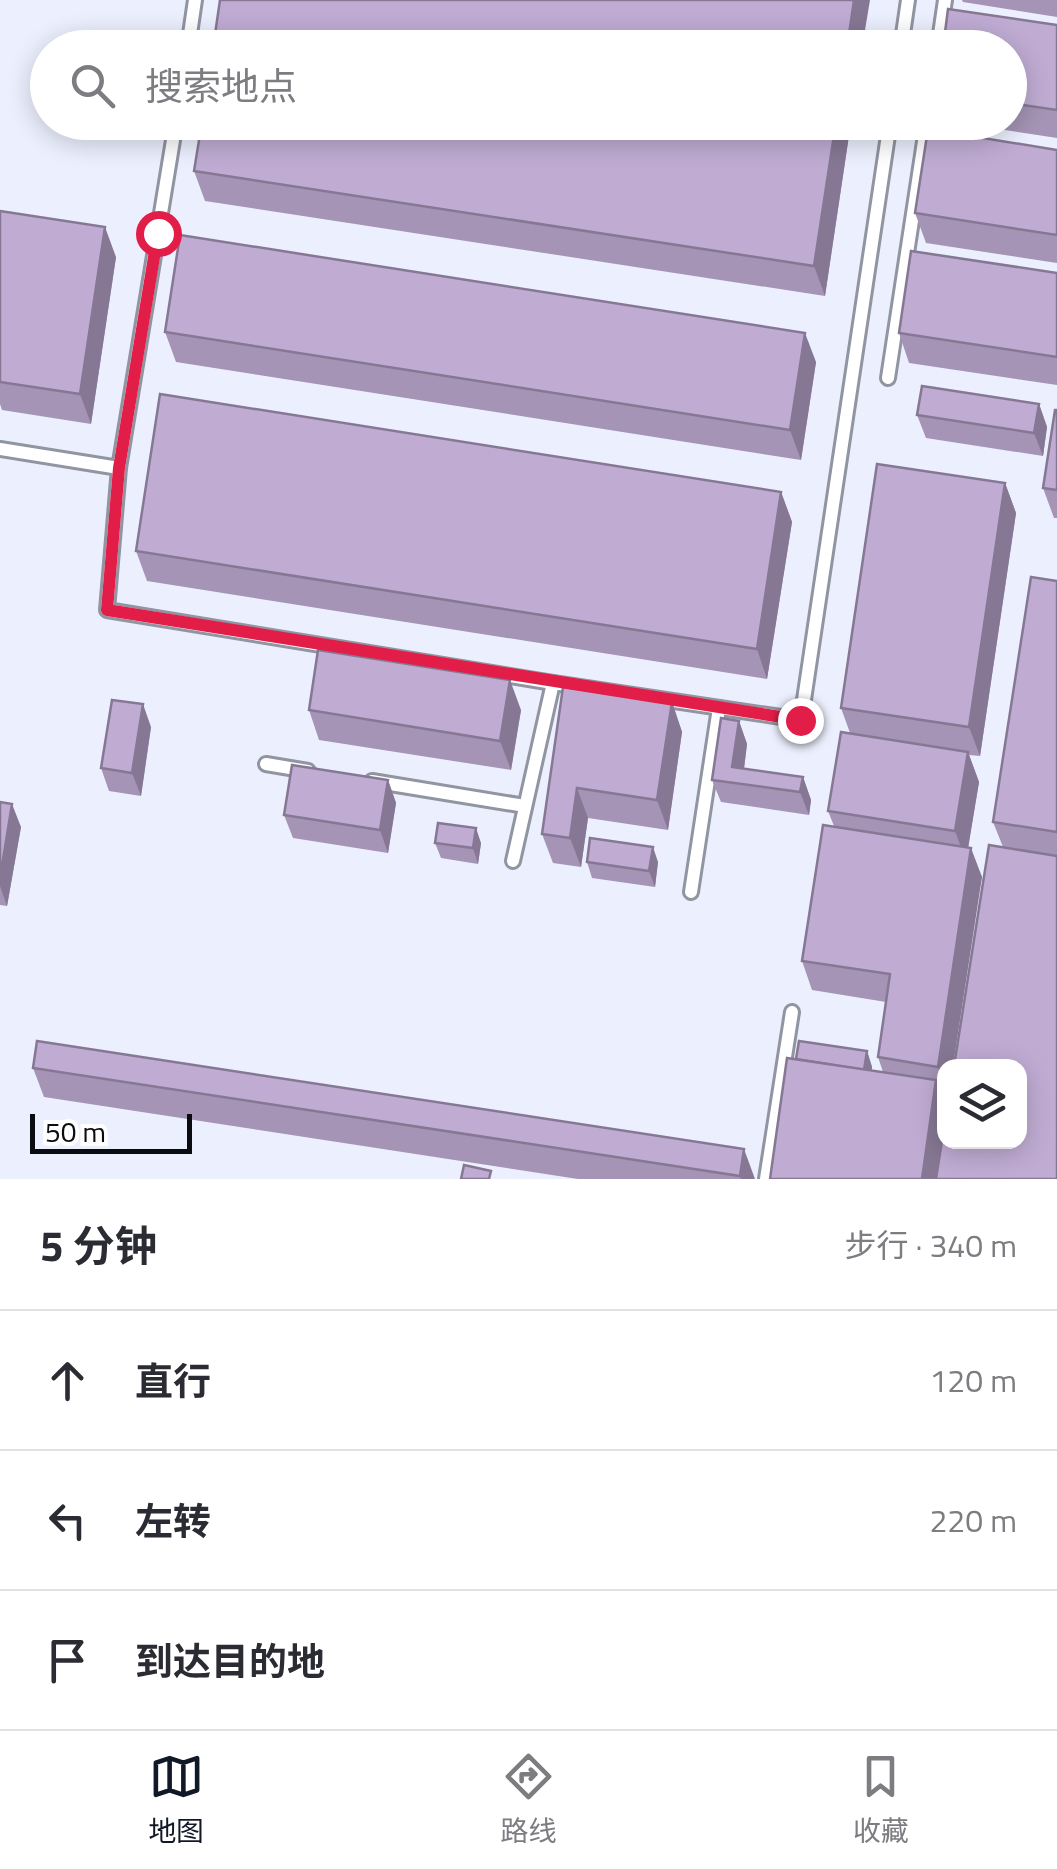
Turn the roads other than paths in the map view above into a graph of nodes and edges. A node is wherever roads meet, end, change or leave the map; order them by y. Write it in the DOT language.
graph roads {
  1 [pos="196,0"];
  2 [pos="908,0"];
  3 [pos="945,0"];
  4 [pos="191,30"];
  5 [pos="904,30"];
  6 [pos="941,30"];
  7 [pos="173,140"];
  8 [pos="887,140"];
  9 [pos="924,140"];
  10 [pos="888,378"];
  11 [pos="0,450"];
  12 [pos="119,468"];
  13 [pos="553,683"];
  14 [pos="719,708"];
  15 [pos="266,764"];
  16 [pos="322,773"];
  17 [pos="358,779"];
  18 [pos="525,806"];
  19 [pos="512,861"];
  20 [pos="691,892"];
  21 [pos="792,1012"];
  22 [pos="766,1179"];
  1 -- 4 [label="lane"];
  2 -- 5 [label="lane"];
  3 -- 6 [label="lane"];
  7 -- 12 [label="lane"];
  8 -- 14 [label="lane"];
  9 -- 10 [label="lane"];
  11 -- 12 [label="lane"];
  12 -- 13 [label="lane"];
  13 -- 14 [label="lane"];
  13 -- 18 [label="lane"];
  14 -- 20 [label="lane"];
  15 -- 16 [label="lane"];
  17 -- 18 [label="lane"];
  18 -- 19 [label="lane"];
  21 -- 22 [label="lane"];
}
